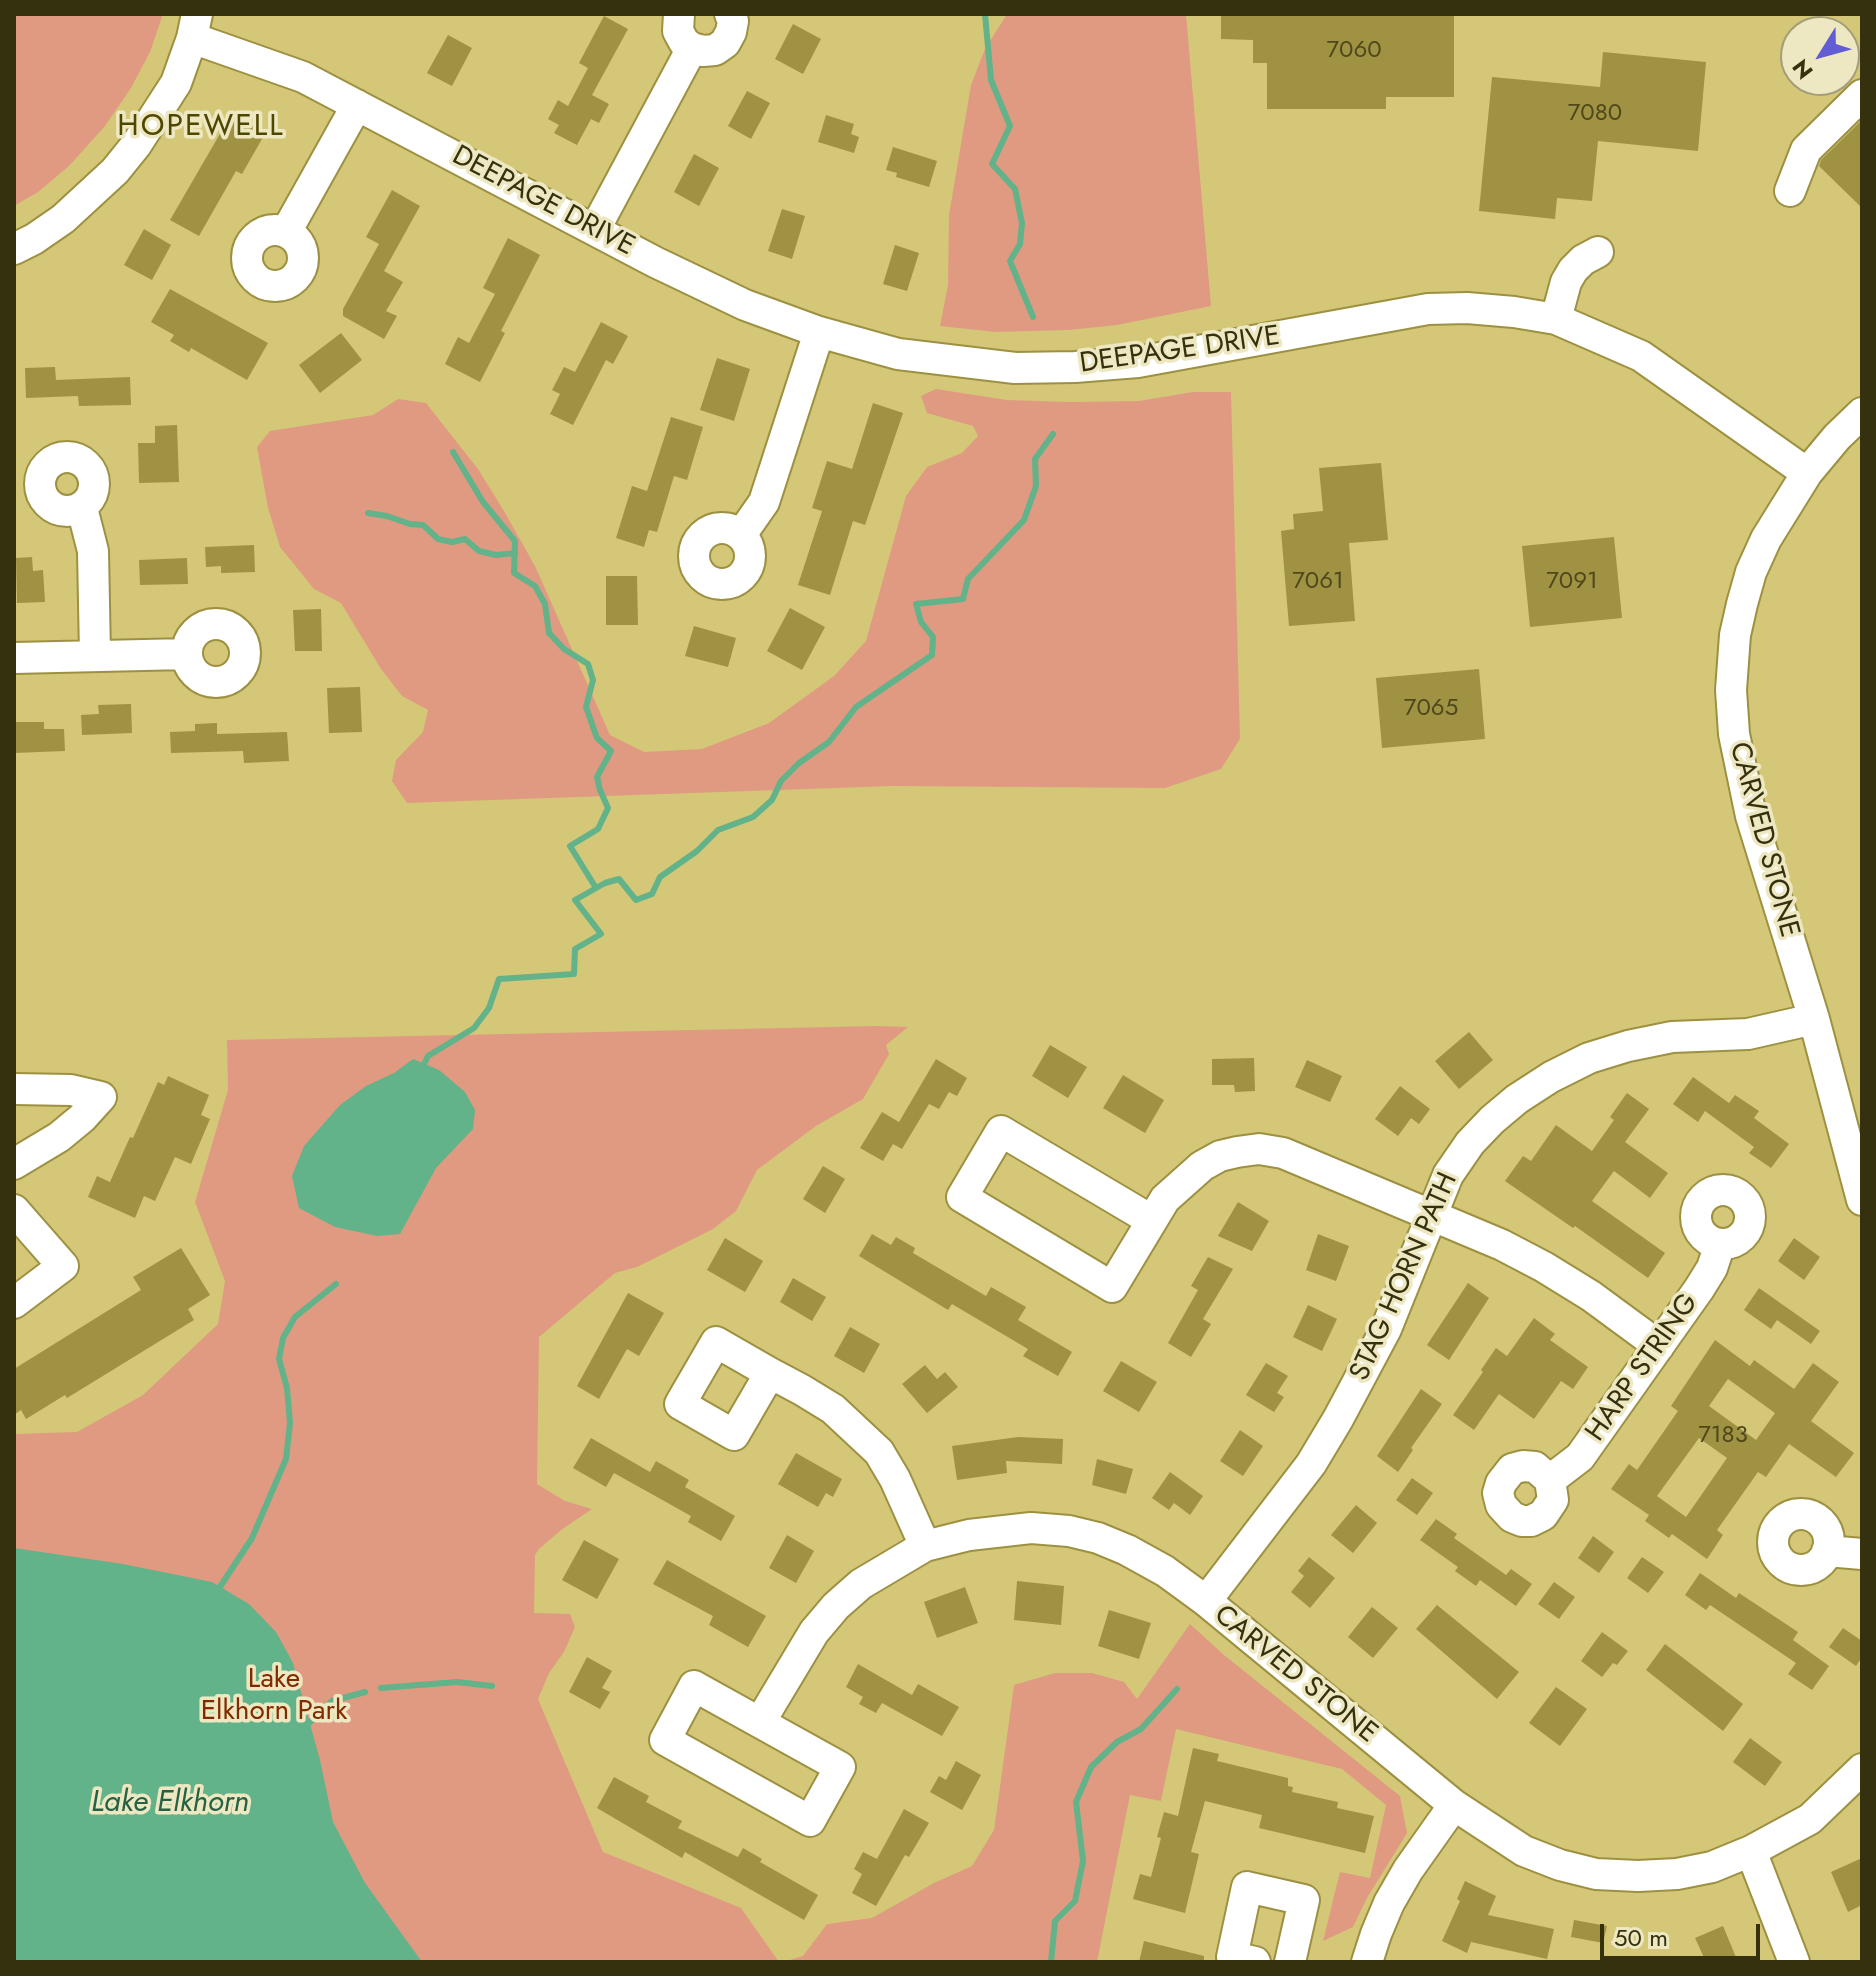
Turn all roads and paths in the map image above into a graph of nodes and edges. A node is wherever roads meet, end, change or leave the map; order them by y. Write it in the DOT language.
graph roads {
  1 [pos="679,14"];
  2 [pos="730,14"];
  3 [pos="195,26"];
  4 [pos="692,48"];
  5 [pos="1862,95"];
  6 [pos="357,105"];
  7 [pos="1790,191"];
  8 [pos="595,229"];
  9 [pos="286,232"];
  10 [pos="14,249"];
  11 [pos="1598,252"];
  12 [pos="1556,319"];
  13 [pos="819,332"];
  14 [pos="1862,413"];
  15 [pos="1807,473"];
  16 [pos="82,508"];
  17 [pos="741,535"];
  18 [pos="187,654"];
  19 [pos="95,655"];
  20 [pos="14,658"];
  21 [pos="1814,1019"];
  22 [pos="14,1089"];
  23 [pos="14,1164"];
  24 [pos="1862,1200"];
  25 [pos="14,1210"];
  26 [pos="1430,1215"];
  27 [pos="1151,1220"];
  28 [pos="1720,1244"];
  29 [pos="14,1303"];
  30 [pos="1659,1346"];
  31 [pos="770,1373"];
  32 [pos="1550,1480"];
  33 [pos="925,1546"];
  34 [pos="1827,1551"];
  35 [pos="1862,1554"];
  36 [pos="1206,1601"];
  37 [pos="760,1722"];
  38 [pos="1862,1769"];
  39 [pos="1454,1805"];
  40 [pos="1751,1851"];
  41 [pos="1296,1961"];
  42 [pos="1255,1962"];
  43 [pos="1367,1962"];
  44 [pos="1794,1962"];
  1 -- 4 [label="street"];
  2 -- 4 [label="street"];
  3 -- 6 [label="street, DEEPAGE DRIVE"];
  3 -- 10 [label="street"];
  4 -- 8 [label="street"];
  5 -- 7 [label="street"];
  6 -- 8 [label="street, DEEPAGE DRIVE"];
  6 -- 9 [label="street"];
  8 -- 13 [label="street, DEEPAGE DRIVE"];
  11 -- 12 [label="street"];
  12 -- 13 [label="street, DEEPAGE DRIVE"];
  12 -- 15 [label="street, DEEPAGE DRIVE"];
  13 -- 17 [label="street"];
  14 -- 15 [label="street, CARVED STONE"];
  15 -- 21 [label="street, CARVED STONE"];
  16 -- 19 [label="street"];
  18 -- 19 [label="street"];
  19 -- 20 [label="street"];
  21 -- 24 [label="street, CARVED STONE"];
  21 -- 26 [label="street, STAG HORN PATH"];
  22 -- 23 [label="street"];
  25 -- 29 [label="street"];
  26 -- 27 [label="street"];
  26 -- 30 [label="street"];
  26 -- 36 [label="street, STAG HORN PATH"];
  27 -- 27 [label="street"];
  28 -- 30 [label="street, HARP STRING"];
  30 -- 32 [label="street, HARP STRING"];
  31 -- 33 [label="street"];
  33 -- 36 [label="street, CARVED STONE"];
  33 -- 37 [label="street, CARVED STONE"];
  34 -- 35 [label="street"];
  36 -- 39 [label="street, CARVED STONE"];
  37 -- 37 [label="street"];
  38 -- 40 [label="street, CARVED STONE"];
  39 -- 40 [label="street, CARVED STONE"];
  39 -- 43 [label="street"];
  40 -- 44 [label="street"];
  41 -- 42 [label="street"];
}
